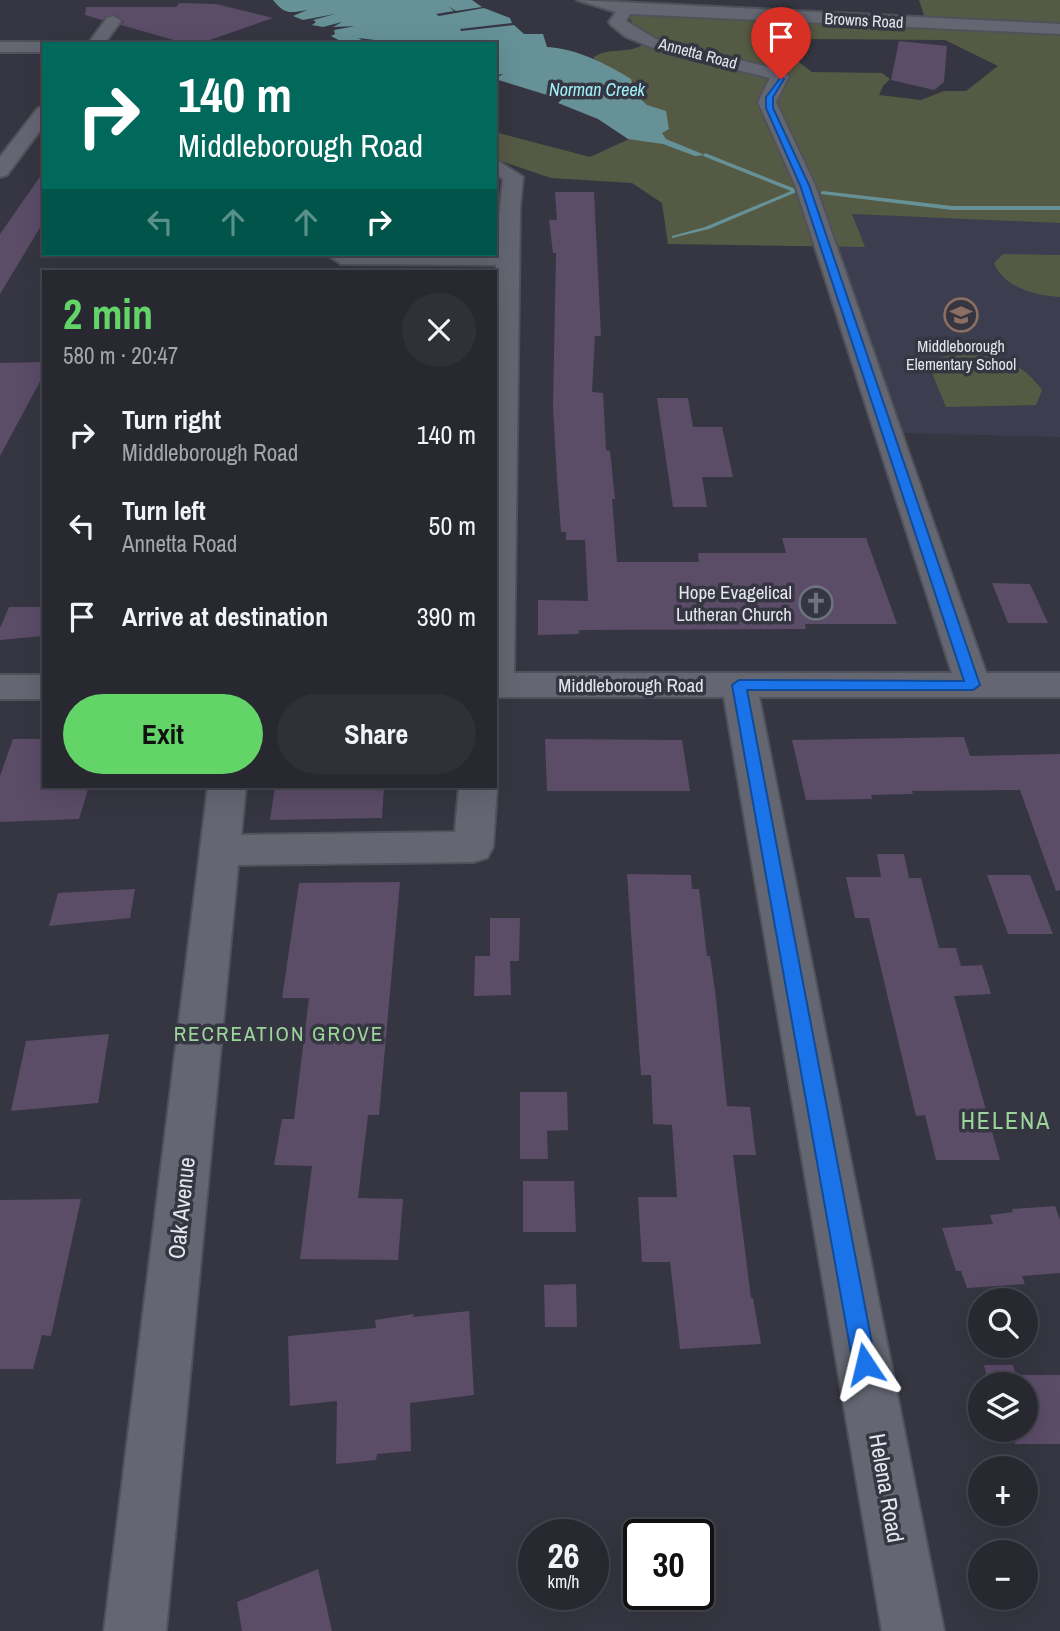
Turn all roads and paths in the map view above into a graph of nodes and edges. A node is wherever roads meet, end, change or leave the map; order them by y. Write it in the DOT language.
graph roads {
  1 [pos="585,0"];
  2 [pos="779,0"];
  3 [pos="863,4"];
  4 [pos="625,9"];
  5 [pos="113,21"];
  6 [pos="1060,29"];
  7 [pos="97,42"];
  8 [pos="0,47"];
  9 [pos="42,47"];
  10 [pos="42,116"];
  11 [pos="497,165"];
  12 [pos="0,171"];
  13 [pos="502,207"];
  14 [pos="341,257"];
  15 [pos="510,258"];
  16 [pos="497,654"];
  17 [pos="497,685"];
  18 [pos="739,685"];
  19 [pos="973,685"];
  20 [pos="1060,685"];
  21 [pos="0,687"];
  22 [pos="42,687"];
  23 [pos="227,788"];
  24 [pos="478,788"];
  25 [pos="220,850"];
  26 [pos="135,1631"];
  27 [pos="913,1631"];
  1 -- 4 [label="street, Browns Road"];
  2 -- 3 [label="street"];
  4 -- 6 [label="street, Browns Road"];
  4 -- 19 [label="street, Annetta Road"];
  5 -- 7 [label="street"];
  8 -- 9 [label="street"];
  10 -- 12 [label="street"];
  11 -- 13 [label="street"];
  13 -- 15 [label="street"];
  14 -- 15 [label="street"];
  15 -- 16 [label="street"];
  17 -- 18 [label="street, Middleborough Road"];
  18 -- 19 [label="street, Middleborough Road"];
  18 -- 27 [label="street, Helena Road"];
  19 -- 20 [label="street, Middleborough Road"];
  21 -- 22 [label="street"];
  23 -- 25 [label="street, Oak Avenue"];
  24 -- 25 [label="street"];
  25 -- 26 [label="street, Oak Avenue"];
}
